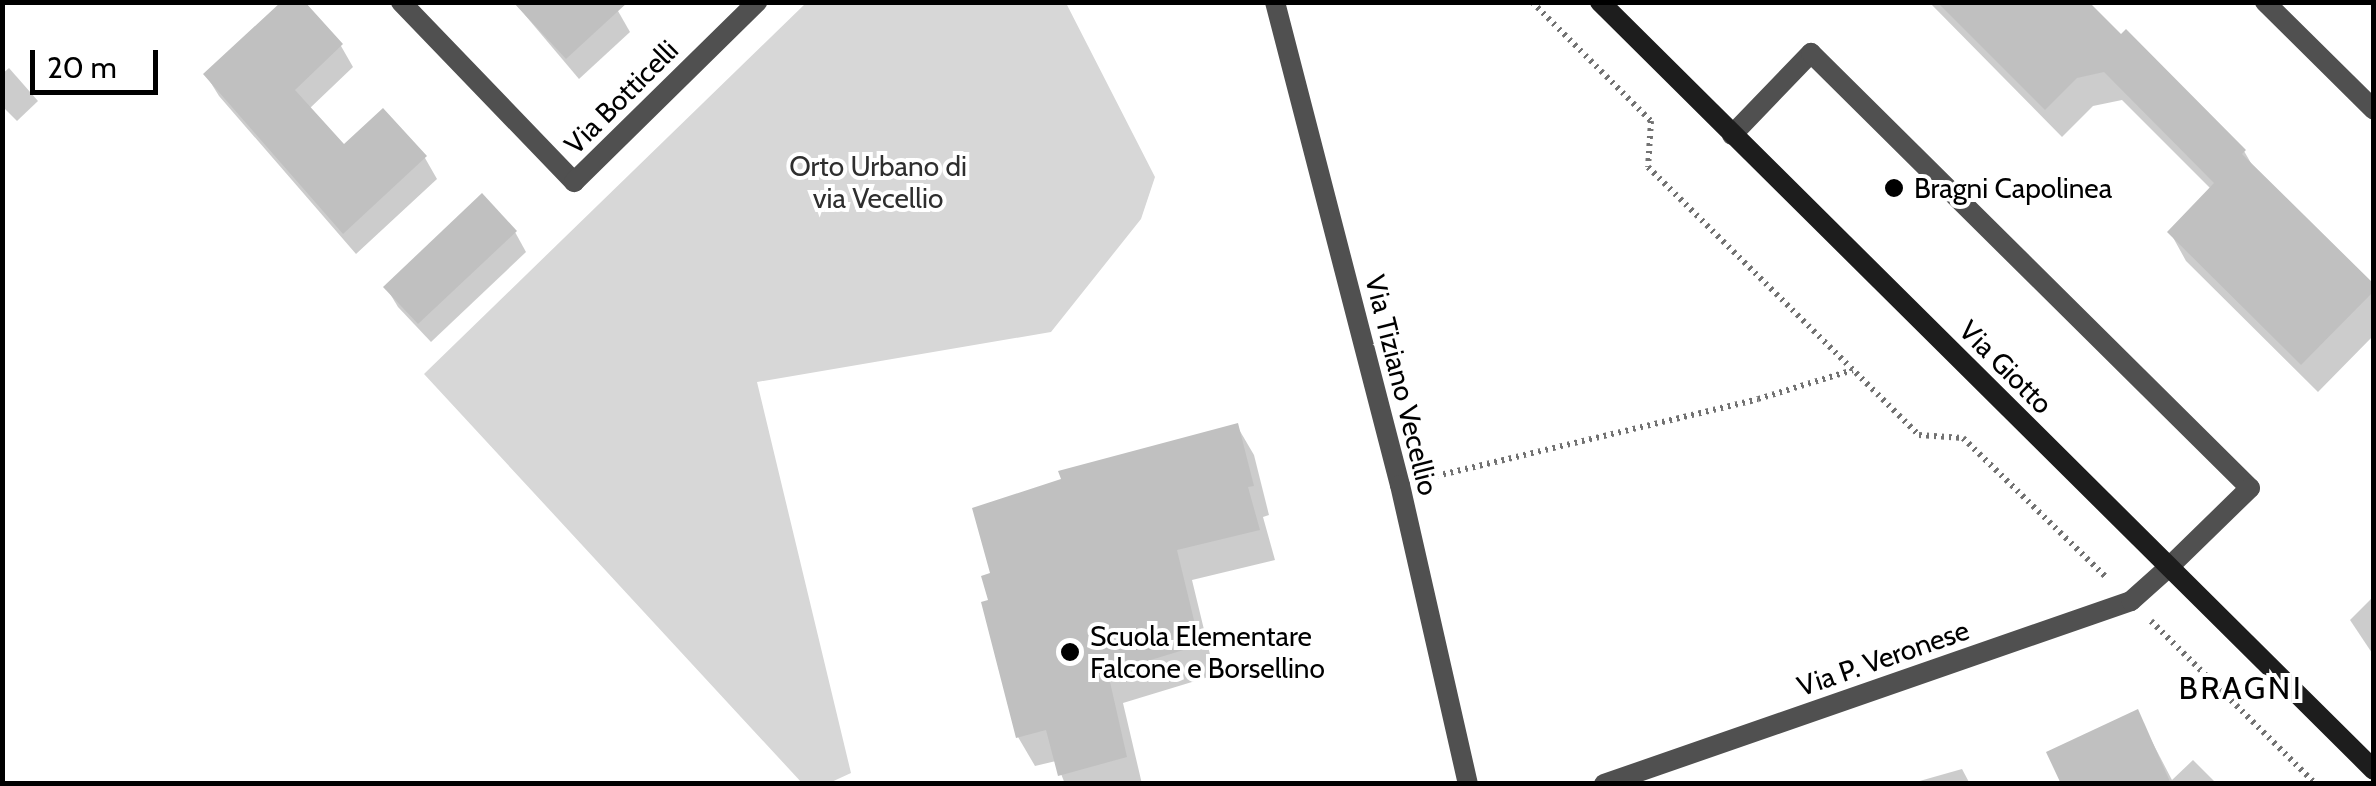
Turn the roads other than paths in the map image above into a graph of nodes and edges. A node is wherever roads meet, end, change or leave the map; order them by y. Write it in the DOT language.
graph roads {
  1 [pos="401,2"];
  2 [pos="756,2"];
  3 [pos="1275,2"];
  4 [pos="1600,2"];
  5 [pos="2265,2"];
  6 [pos="2374,110"];
  7 [pos="1732,134"];
  8 [pos="2169,567"];
  9 [pos="2374,770"];
  10 [pos="1468,784"];
  11 [pos="1604,784"];
  1 -- 2 [label="street, Via Botticelli"];
  3 -- 10 [label="street, Via Tiziano Vecellio"];
  4 -- 7 [label="street, Via Giotto"];
  5 -- 6 [label="street"];
  7 -- 8 [label="street, Via Giotto"];
  7 -- 8 [label="street, Via P. Veronese"];
  8 -- 9 [label="street, Via Giotto"];
  8 -- 11 [label="street, Via P. Veronese"];
}
